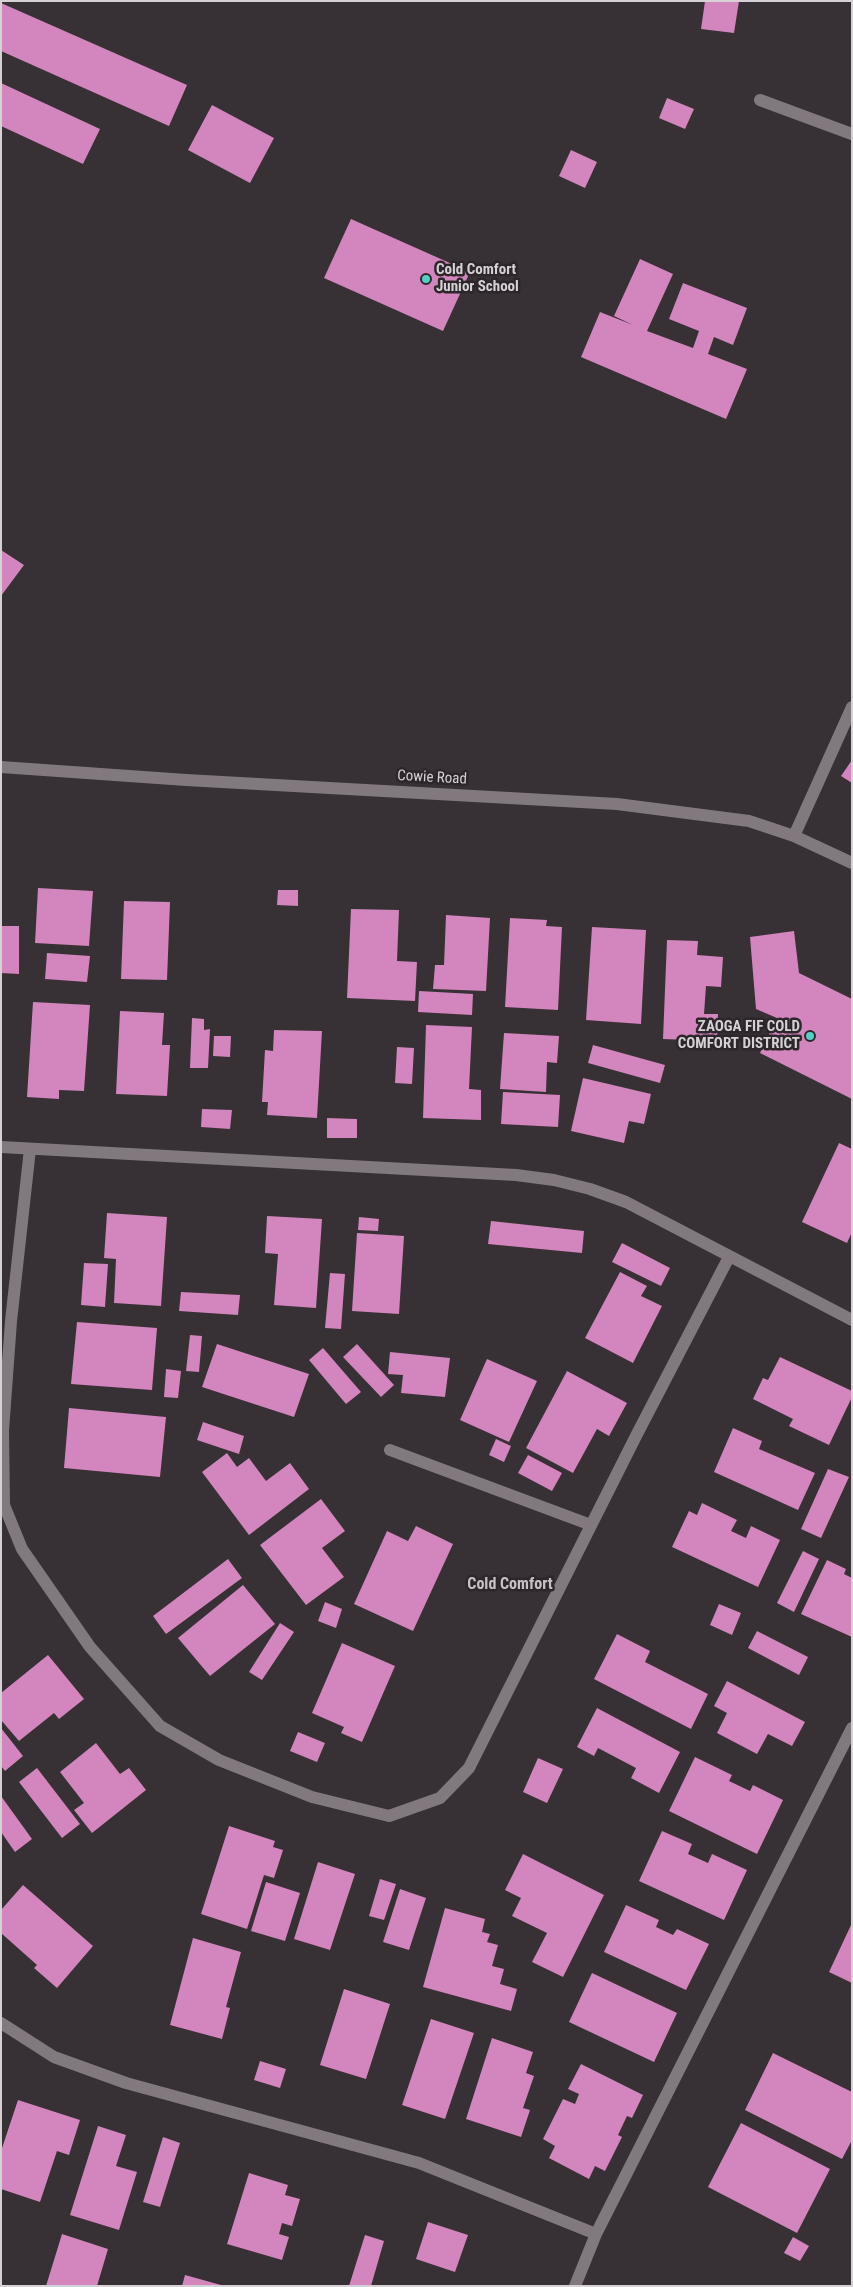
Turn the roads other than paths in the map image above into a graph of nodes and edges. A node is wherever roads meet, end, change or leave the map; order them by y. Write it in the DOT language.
graph roads {
  1 [pos="760,100"];
  2 [pos="852,134"];
  3 [pos="852,707"];
  4 [pos="1,767"];
  5 [pos="794,836"];
  6 [pos="852,863"];
  7 [pos="1,1147"];
  8 [pos="30,1149"];
  9 [pos="729,1257"];
  10 [pos="852,1320"];
  11 [pos="390,1450"];
  12 [pos="591,1525"];
  13 [pos="852,1728"];
  14 [pos="1,2023"];
  15 [pos="596,2234"];
  16 [pos="575,2286"];
  1 -- 2 [label="street"];
  3 -- 5 [label="street"];
  4 -- 5 [label="street, Cowie Road"];
  5 -- 6 [label="street, Cowie Road"];
  7 -- 8 [label="street"];
  8 -- 9 [label="street"];
  8 -- 12 [label="street"];
  9 -- 10 [label="street"];
  9 -- 12 [label="street"];
  11 -- 12 [label="street"];
  13 -- 15 [label="street"];
  14 -- 15 [label="street"];
  15 -- 16 [label="street"];
}
